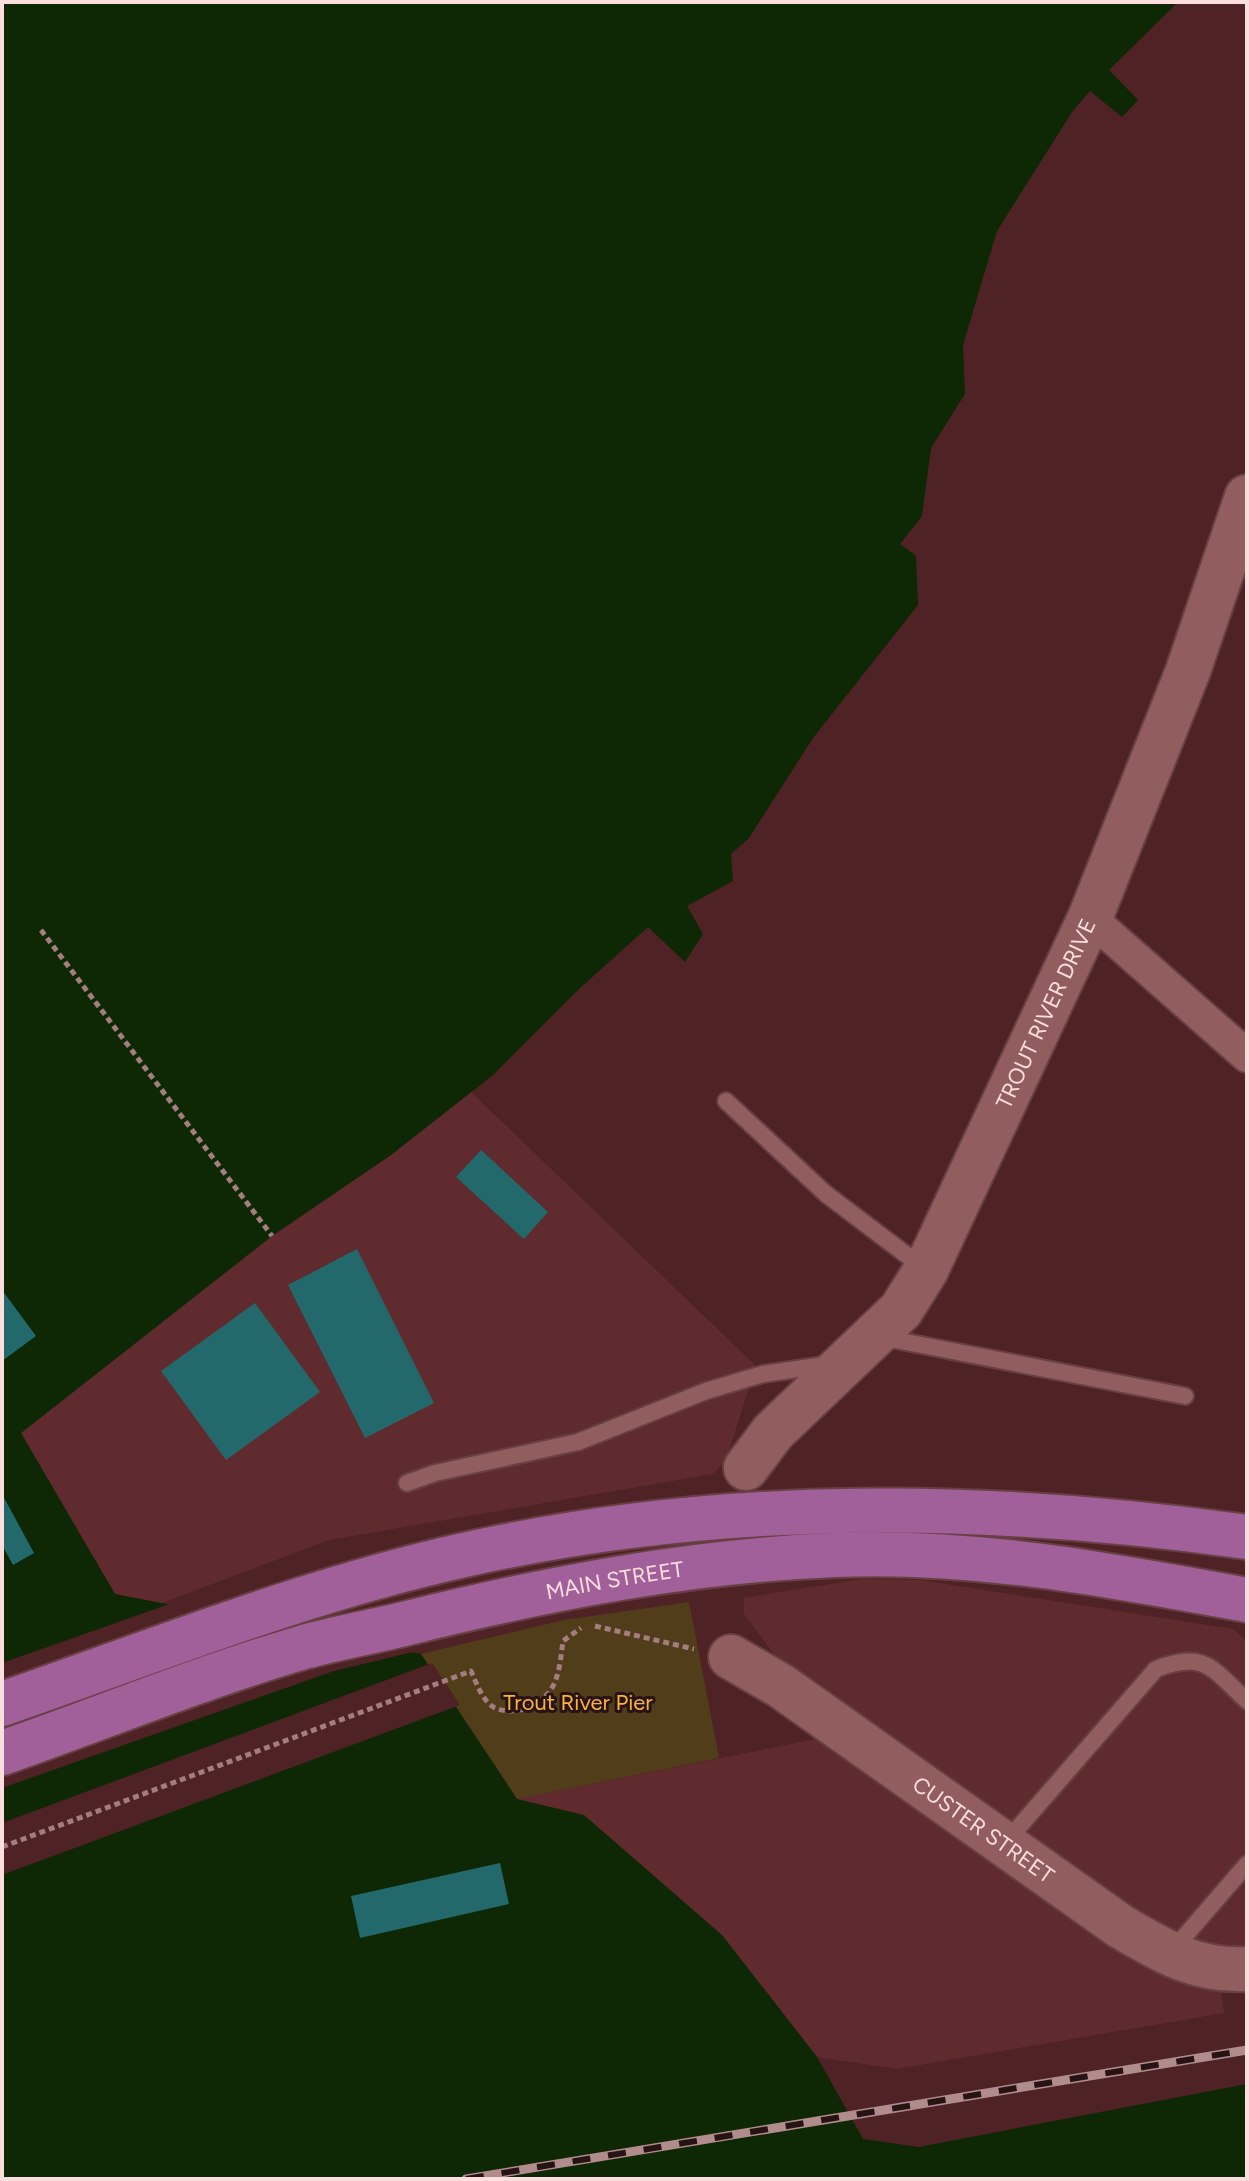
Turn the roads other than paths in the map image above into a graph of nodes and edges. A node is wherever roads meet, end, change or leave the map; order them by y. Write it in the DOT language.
graph roads {
  1 [pos="1247,497"];
  2 [pos="1090,918"];
  3 [pos="1247,1056"];
  4 [pos="726,1101"];
  5 [pos="926,1270"];
  6 [pos="859,1349"];
  7 [pos="1185,1396"];
  8 [pos="746,1468"];
  9 [pos="407,1483"];
  10 [pos="1247,1537"];
  11 [pos="1247,1600"];
  12 [pos="731,1657"];
  13 [pos="1247,1701"];
  14 [pos="2,1704"];
  15 [pos="2,1753"];
  16 [pos="1003,1844"];
  17 [pos="1247,1864"];
  18 [pos="1168,1955"];
  19 [pos="1247,1969"];
  1 -- 2 [label="street, TROUT RIVER DRIVE"];
  2 -- 3 [label="street"];
  2 -- 5 [label="street, TROUT RIVER DRIVE"];
  4 -- 5 [label="lane"];
  5 -- 6 [label="street, TROUT RIVER DRIVE"];
  6 -- 7 [label="lane"];
  6 -- 8 [label="street, TROUT RIVER DRIVE"];
  6 -- 9 [label="lane"];
  10 -- 14 [label="main road"];
  11 -- 15 [label="main road, MAIN STREET"];
  12 -- 16 [label="street, CUSTER STREET"];
  13 -- 16 [label="lane"];
  16 -- 18 [label="street, CUSTER STREET"];
  17 -- 18 [label="lane"];
  18 -- 19 [label="street, CUSTER STREET"];
}
